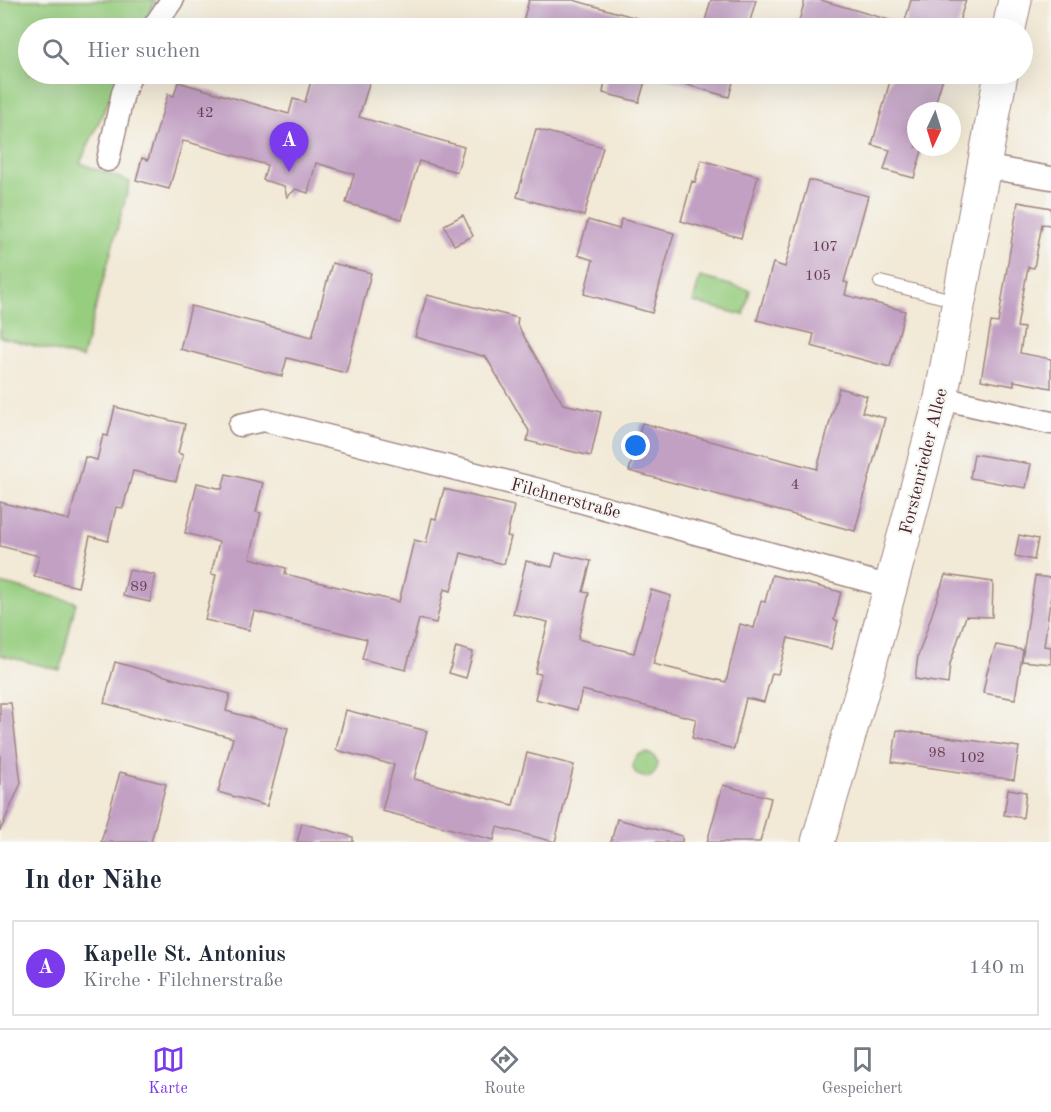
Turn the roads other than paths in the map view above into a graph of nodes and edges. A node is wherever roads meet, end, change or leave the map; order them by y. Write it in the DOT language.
graph roads {
  1 [pos="172,0"];
  2 [pos="1015,0"];
  3 [pos="160,18"];
  4 [pos="1012,18"];
  5 [pos="127,84"];
  6 [pos="999,84"];
  7 [pos="108,160"];
  8 [pos="982,166"];
  9 [pos="1051,178"];
  10 [pos="880,282"];
  11 [pos="958,301"];
  12 [pos="941,398"];
  13 [pos="1051,423"];
  14 [pos="240,425"];
  15 [pos="891,587"];
  16 [pos="818,842"];
  1 -- 3 [label="street"];
  2 -- 4 [label="street"];
  5 -- 7 [label="street"];
  6 -- 8 [label="street, Forstenrieder Allee"];
  8 -- 9 [label="street"];
  8 -- 11 [label="street, Forstenrieder Allee"];
  10 -- 11 [label="lane"];
  11 -- 12 [label="street, Forstenrieder Allee"];
  12 -- 13 [label="street"];
  12 -- 15 [label="street, Forstenrieder Allee"];
  14 -- 15 [label="street, Filchnerstraße"];
  15 -- 16 [label="street, Forstenrieder Allee"];
}
